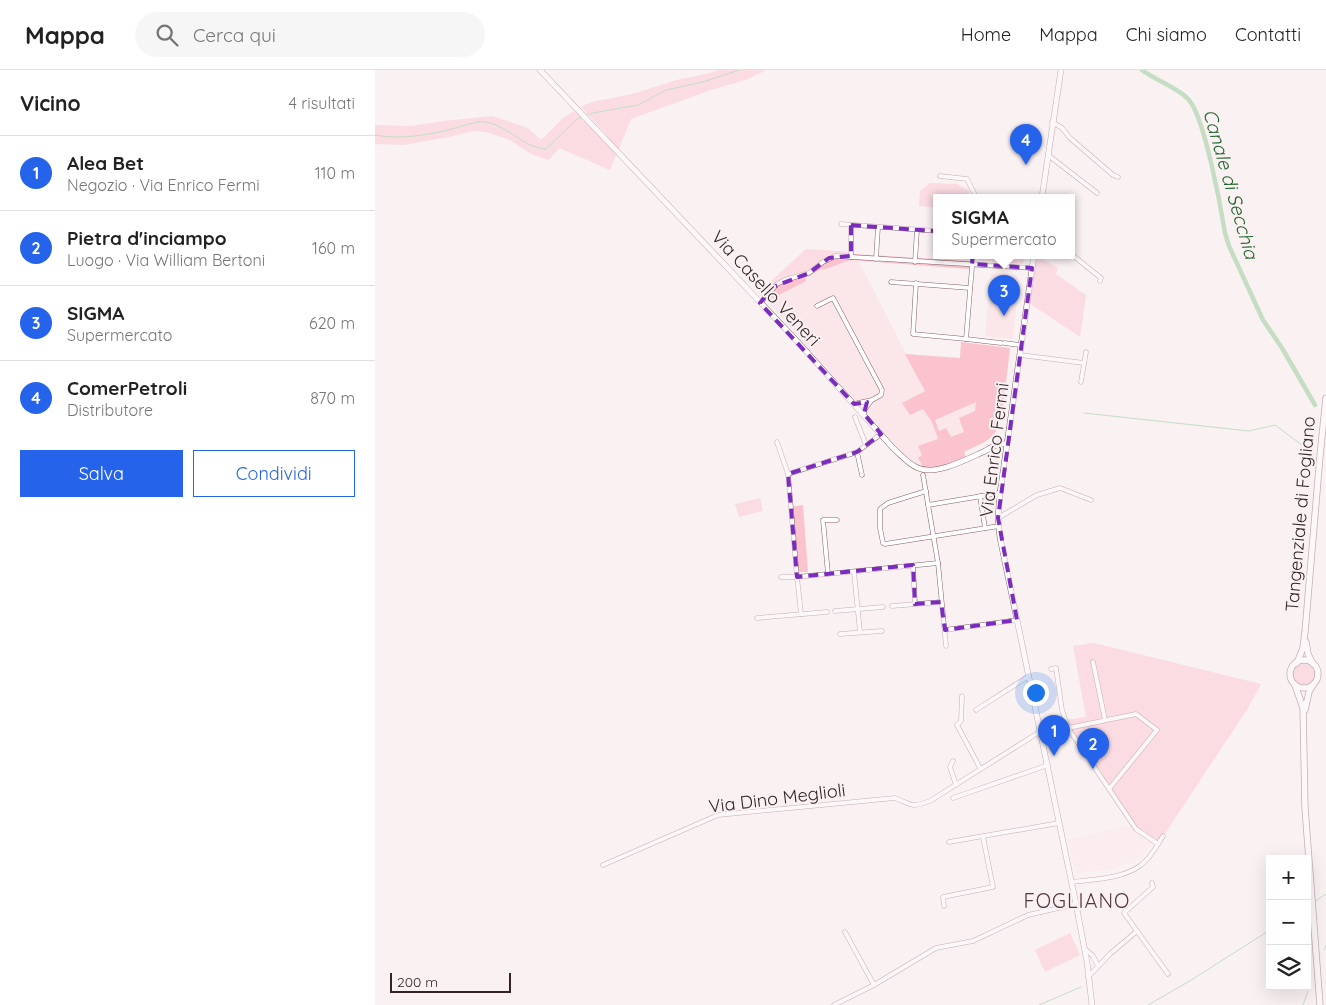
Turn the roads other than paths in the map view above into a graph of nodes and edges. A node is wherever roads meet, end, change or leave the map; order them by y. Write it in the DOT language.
graph roads {
  1 [pos="540,70"];
  2 [pos="1061,70"];
  3 [pos="1053,122"];
  4 [pos="1048,155"];
  5 [pos="939,176"];
  6 [pos="1118,177"];
  7 [pos="1097,193"];
  8 [pos="974,194"];
  9 [pos="1042,194"];
  10 [pos="841,224"];
  11 [pos="851,225"];
  12 [pos="878,227"];
  13 [pos="917,230"];
  14 [pos="933,231"];
  15 [pos="851,257"];
  16 [pos="1075,257"];
  17 [pos="876,259"];
  18 [pos="973,259"];
  19 [pos="1033,259"];
  20 [pos="915,262"];
  21 [pos="973,264"];
  22 [pos="1032,268"];
  23 [pos="1100,281"];
  24 [pos="891,282"];
  25 [pos="916,283"];
  26 [pos="970,288"];
  27 [pos="760,303"];
  28 [pos="817,306"];
  29 [pos="966,339"];
  30 [pos="1021,345"];
  31 [pos="1086,352"];
  32 [pos="1019,355"];
  33 [pos="1084,363"];
  34 [pos="1081,382"];
  35 [pos="1326,398"];
  36 [pos="872,400"];
  37 [pos="854,404"];
  38 [pos="864,414"];
  39 [pos="855,417"];
  40 [pos="881,434"];
  41 [pos="777,442"];
  42 [pos="1006,444"];
  43 [pos="866,446"];
  44 [pos="991,448"];
  45 [pos="1005,450"];
  46 [pos="857,452"];
  47 [pos="788,474"];
  48 [pos="862,475"];
  49 [pos="923,475"];
  50 [pos="926,491"];
  51 [pos="1000,493"];
  52 [pos="980,496"];
  53 [pos="1091,500"];
  54 [pos="929,505"];
  55 [pos="998,518"];
  56 [pos="837,520"];
  57 [pos="999,526"];
  58 [pos="985,528"];
  59 [pos="933,537"];
  60 [pos="938,563"];
  61 [pos="913,566"];
  62 [pos="854,572"];
  63 [pos="828,574"];
  64 [pos="781,577"];
  65 [pos="797,577"];
  66 [pos="941,602"];
  67 [pos="915,604"];
  68 [pos="892,606"];
  69 [pos="883,607"];
  70 [pos="857,609"];
  71 [pos="835,611"];
  72 [pos="827,612"];
  73 [pos="801,614"];
  74 [pos="757,618"];
  75 [pos="1017,620"];
  76 [pos="945,630"];
  77 [pos="882,631"];
  78 [pos="861,632"];
  79 [pos="1305,632"];
  80 [pos="840,634"];
  81 [pos="946,646"];
  82 [pos="1093,662"];
  83 [pos="1297,663"];
  84 [pos="1313,664"];
  85 [pos="1051,668"];
  86 [pos="1029,676"];
  87 [pos="1295,685"];
  88 [pos="1313,685"];
  89 [pos="962,696"];
  90 [pos="976,710"];
  91 [pos="1304,716"];
  92 [pos="1105,720"];
  93 [pos="1067,728"];
  94 [pos="1041,731"];
  95 [pos="953,761"];
  96 [pos="1048,765"];
  97 [pos="980,768"];
  98 [pos="956,785"];
  99 [pos="1109,789"];
  100 [pos="953,798"];
  101 [pos="1059,823"];
  102 [pos="983,836"];
  103 [pos="1163,836"];
  104 [pos="949,842"];
  105 [pos="1158,844"];
  106 [pos="603,865"];
  107 [pos="1072,882"];
  108 [pos="1152,883"];
  109 [pos="1076,904"];
  110 [pos="944,906"];
  111 [pos="1137,930"];
  112 [pos="845,932"];
  113 [pos="1085,949"];
  114 [pos="1098,966"];
  115 [pos="1168,974"];
  116 [pos="1088,977"];
  117 [pos="874,984"];
  118 [pos="834,1005"];
  119 [pos="1092,1005"];
  120 [pos="1320,1005"];
  1 -- 27 [label="street, Via Casello Veneri"];
  2 -- 3 [label="street"];
  3 -- 4 [label="street"];
  3 -- 6 [label="street"];
  4 -- 7 [label="street"];
  4 -- 9 [label="street"];
  5 -- 8 [label="street"];
  10 -- 11 [label="street"];
  11 -- 12 [label="street"];
  11 -- 15 [label="street"];
  12 -- 13 [label="street"];
  12 -- 17 [label="street"];
  13 -- 14 [label="street"];
  13 -- 20 [label="street"];
  15 -- 17 [label="street"];
  15 -- 27 [label="street"];
  16 -- 23 [label="street"];
  17 -- 20 [label="street"];
  18 -- 21 [label="street"];
  19 -- 22 [label="street, Via Enrico Fermi"];
  20 -- 21 [label="street"];
  21 -- 22 [label="street"];
  21 -- 26 [label="street"];
  22 -- 30 [label="street, Via Enrico Fermi"];
  24 -- 25 [label="street"];
  25 -- 26 [label="street"];
  25 -- 29 [label="street"];
  26 -- 29 [label="street"];
  27 -- 37 [label="street, Via Casello Veneri"];
  28 -- 36 [label="street"];
  29 -- 30 [label="street"];
  30 -- 32 [label="street, Via Enrico Fermi"];
  31 -- 33 [label="street"];
  32 -- 33 [label="street"];
  32 -- 42 [label="street, Via Enrico Fermi"];
  33 -- 34 [label="street"];
  35 -- 79 [label="main road, Tangenziale di Fogliano"];
  36 -- 37 [label="street"];
  36 -- 38 [label="street"];
  37 -- 38 [label="street, Via Casello Veneri"];
  38 -- 40 [label="street, Via Casello Veneri"];
  39 -- 43 [label="street"];
  40 -- 43 [label="street"];
  40 -- 44 [label="street, Via Casello Veneri"];
  41 -- 47 [label="street"];
  42 -- 44 [label="street, Via Casello Veneri"];
  42 -- 45 [label="street, Via Enrico Fermi"];
  43 -- 46 [label="street"];
  44 -- 45 [label="street, Via Casello Veneri"];
  45 -- 51 [label="street, Via Enrico Fermi"];
  46 -- 47 [label="street"];
  46 -- 48 [label="street"];
  47 -- 65 [label="street"];
  49 -- 50 [label="street"];
  50 -- 54 [label="street"];
  50 -- 59 [label="street"];
  51 -- 52 [label="street"];
  51 -- 55 [label="street, Via Enrico Fermi"];
  52 -- 54 [label="street"];
  52 -- 58 [label="street"];
  53 -- 55 [label="street"];
  54 -- 59 [label="street"];
  55 -- 57 [label="street, Via Enrico Fermi"];
  56 -- 63 [label="street"];
  57 -- 58 [label="street"];
  57 -- 75 [label="street, Via Enrico Fermi"];
  58 -- 59 [label="street"];
  59 -- 60 [label="street"];
  60 -- 61 [label="street"];
  60 -- 66 [label="street"];
  61 -- 62 [label="street"];
  61 -- 67 [label="street"];
  62 -- 63 [label="street"];
  62 -- 70 [label="street"];
  63 -- 65 [label="street"];
  64 -- 65 [label="street"];
  65 -- 73 [label="street"];
  66 -- 67 [label="street"];
  66 -- 76 [label="street"];
  67 -- 68 [label="street"];
  69 -- 70 [label="street"];
  70 -- 71 [label="street"];
  70 -- 78 [label="street"];
  72 -- 73 [label="street"];
  73 -- 74 [label="street"];
  75 -- 76 [label="street"];
  75 -- 86 [label="street, Via Enrico Fermi"];
  76 -- 81 [label="street"];
  77 -- 78 [label="street"];
  78 -- 80 [label="street"];
  79 -- 83 [label="main road, Tangenziale di Fogliano"];
  79 -- 84 [label="main road, Tangenziale di Fogliano"];
  82 -- 92 [label="street"];
  83 -- 84 [label="main road"];
  83 -- 87 [label="main road, Tangenziale di Fogliano"];
  84 -- 88 [label="main road, Tangenziale di Fogliano"];
  85 -- 93 [label="street"];
  86 -- 90 [label="street"];
  86 -- 94 [label="street, Via Enrico Fermi"];
  87 -- 88 [label="main road"];
  87 -- 91 [label="main road, Tangenziale di Fogliano"];
  88 -- 91 [label="main road, Tangenziale di Fogliano"];
  89 -- 97 [label="street"];
  91 -- 120 [label="main road, Tangenziale di Fogliano"];
  92 -- 93 [label="street"];
  92 -- 99 [label="street"];
  93 -- 99 [label="street"];
  94 -- 96 [label="street, Via Enrico Fermi"];
  94 -- 97 [label="street, Via Dino Meglioli"];
  95 -- 98 [label="street"];
  96 -- 100 [label="street"];
  96 -- 101 [label="street, Via Enrico Fermi"];
  97 -- 98 [label="street, Via Dino Meglioli"];
  98 -- 106 [label="street, Via Dino Meglioli"];
  99 -- 105 [label="street"];
  101 -- 102 [label="street"];
  101 -- 107 [label="street, Via Enrico Fermi"];
  102 -- 104 [label="street"];
  102 -- 110 [label="street"];
  103 -- 105 [label="street"];
  105 -- 107 [label="street"];
  107 -- 109 [label="street, Via Enrico Fermi"];
  108 -- 111 [label="street"];
  109 -- 113 [label="street, Via Enrico Fermi"];
  109 -- 117 [label="street"];
  111 -- 114 [label="street"];
  111 -- 115 [label="street"];
  112 -- 117 [label="street"];
  113 -- 114 [label="street"];
  113 -- 116 [label="street, Via Enrico Fermi"];
  114 -- 116 [label="street"];
  116 -- 119 [label="street, Via Enrico Fermi"];
  117 -- 118 [label="street"];
}
